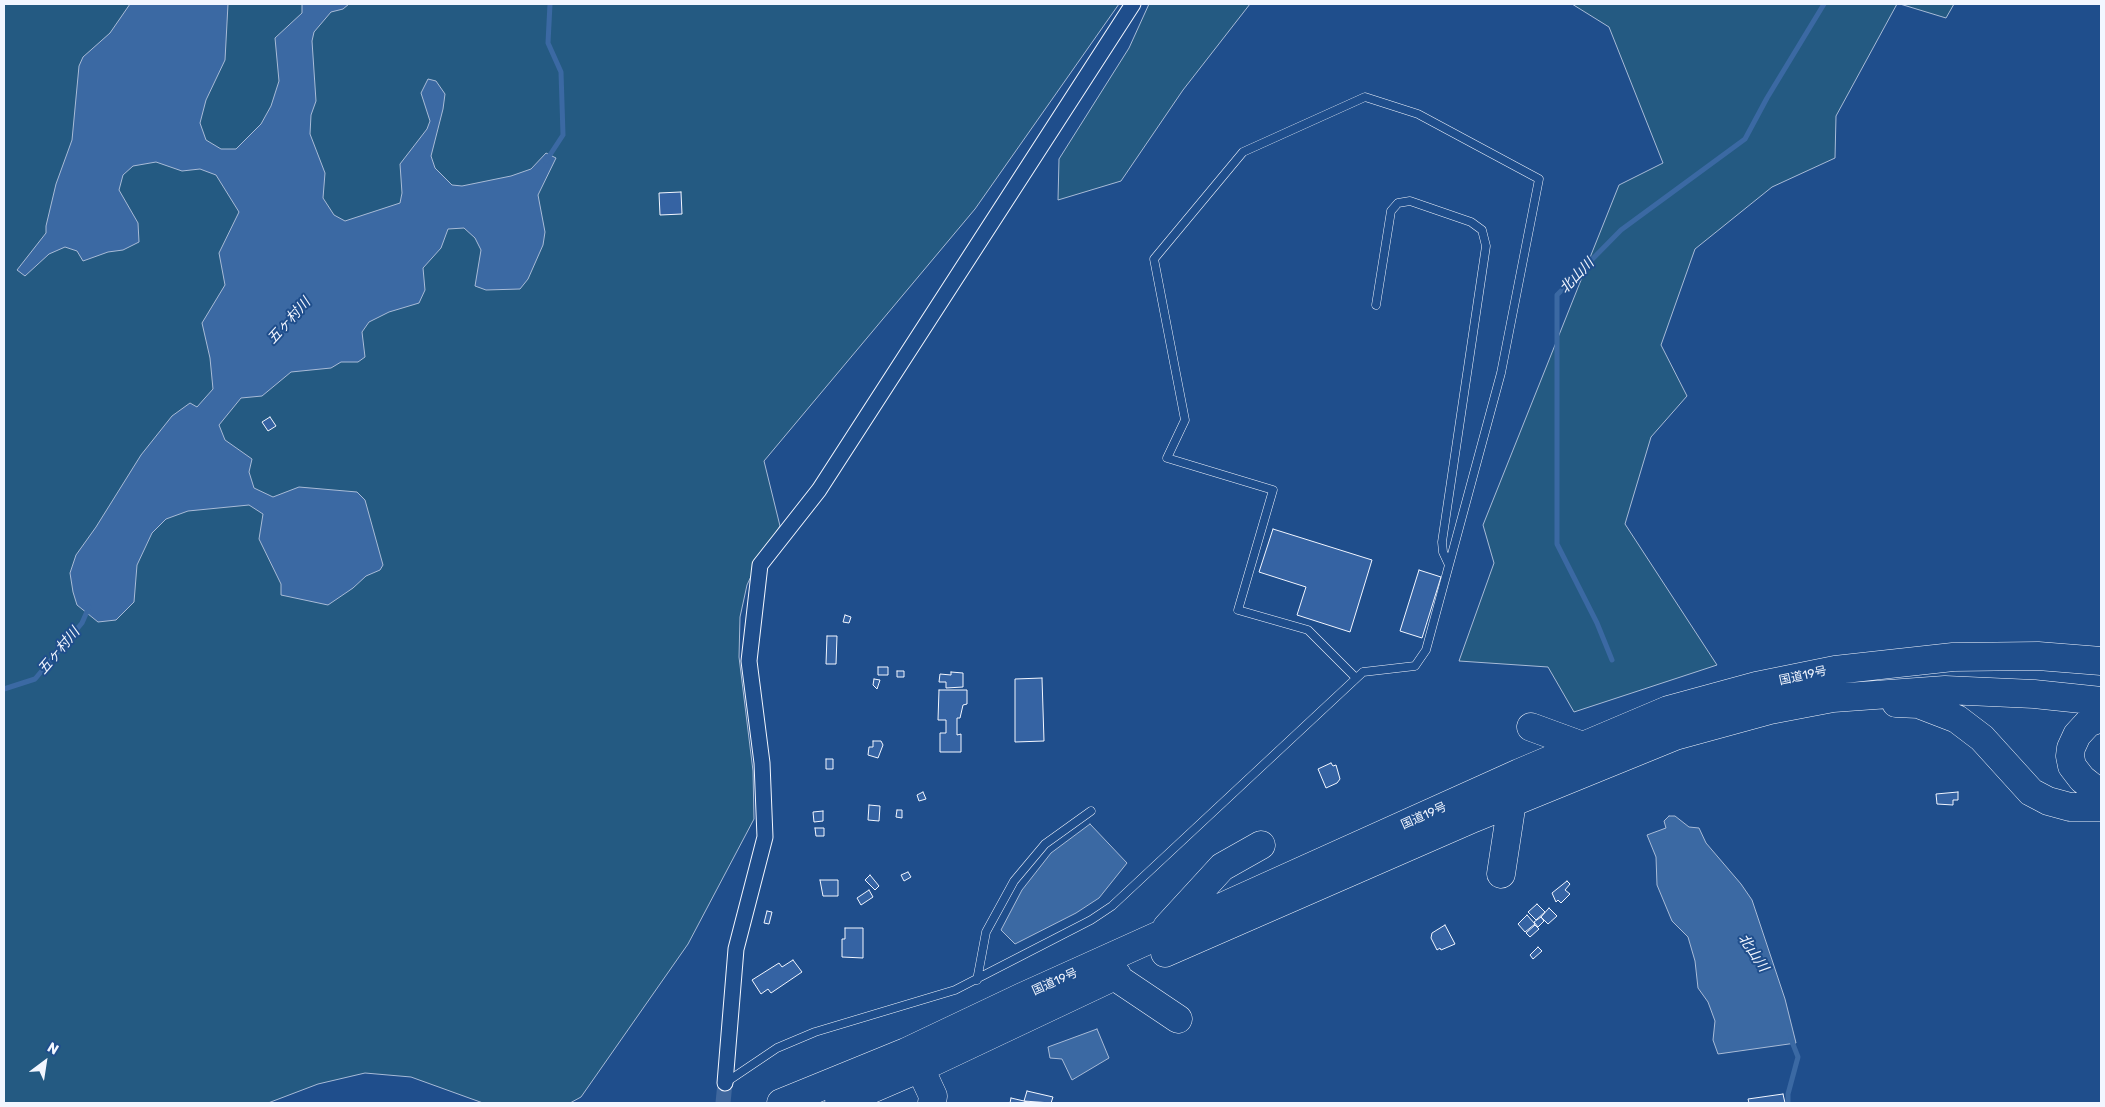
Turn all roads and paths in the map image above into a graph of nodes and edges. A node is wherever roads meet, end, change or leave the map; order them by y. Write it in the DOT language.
graph roads {
  1 [pos="1133,4"];
  2 [pos="1376,305"];
  3 [pos="1449,564"];
  4 [pos="2101,661"];
  5 [pos="1356,678"];
  6 [pos="1833,698"];
  7 [pos="2101,701"];
  8 [pos="2101,718"];
  9 [pos="1531,727"];
  10 [pos="1583,746"];
  11 [pos="2101,794"];
  12 [pos="1512,802"];
  13 [pos="2101,807"];
  14 [pos="1091,811"];
  15 [pos="1261,846"];
  16 [pos="1501,874"];
  17 [pos="1160,935"];
  18 [pos="1114,976"];
  19 [pos="977,980"];
  20 [pos="1178,1019"];
  21 [pos="920,1068"];
  22 [pos="725,1083"];
  23 [pos="781,1103"];
  24 [pos="839,1103"];
  25 [pos="932,1103"];
  1 -- 22 [label="street"];
  2 -- 3 [label="lane"];
  3 -- 5 [label="lane"];
  3 -- 5 [label="lane"];
  4 -- 10 [label="highway, 国道19号"];
  5 -- 19 [label="lane"];
  6 -- 7 [label="highway, 国道19号"];
  6 -- 12 [label="highway, 国道19号"];
  6 -- 13 [label="highway"];
  8 -- 11 [label="highway"];
  9 -- 10 [label="highway"];
  10 -- 17 [label="highway, 国道19号"];
  12 -- 16 [label="highway"];
  12 -- 18 [label="highway, 国道19号"];
  14 -- 19 [label="lane"];
  15 -- 17 [label="highway"];
  17 -- 23 [label="highway, 国道19号"];
  18 -- 20 [label="highway"];
  18 -- 21 [label="highway, 国道19号"];
  19 -- 22 [label="lane"];
  21 -- 24 [label="highway, 国道19号"];
  21 -- 25 [label="highway"];
}
